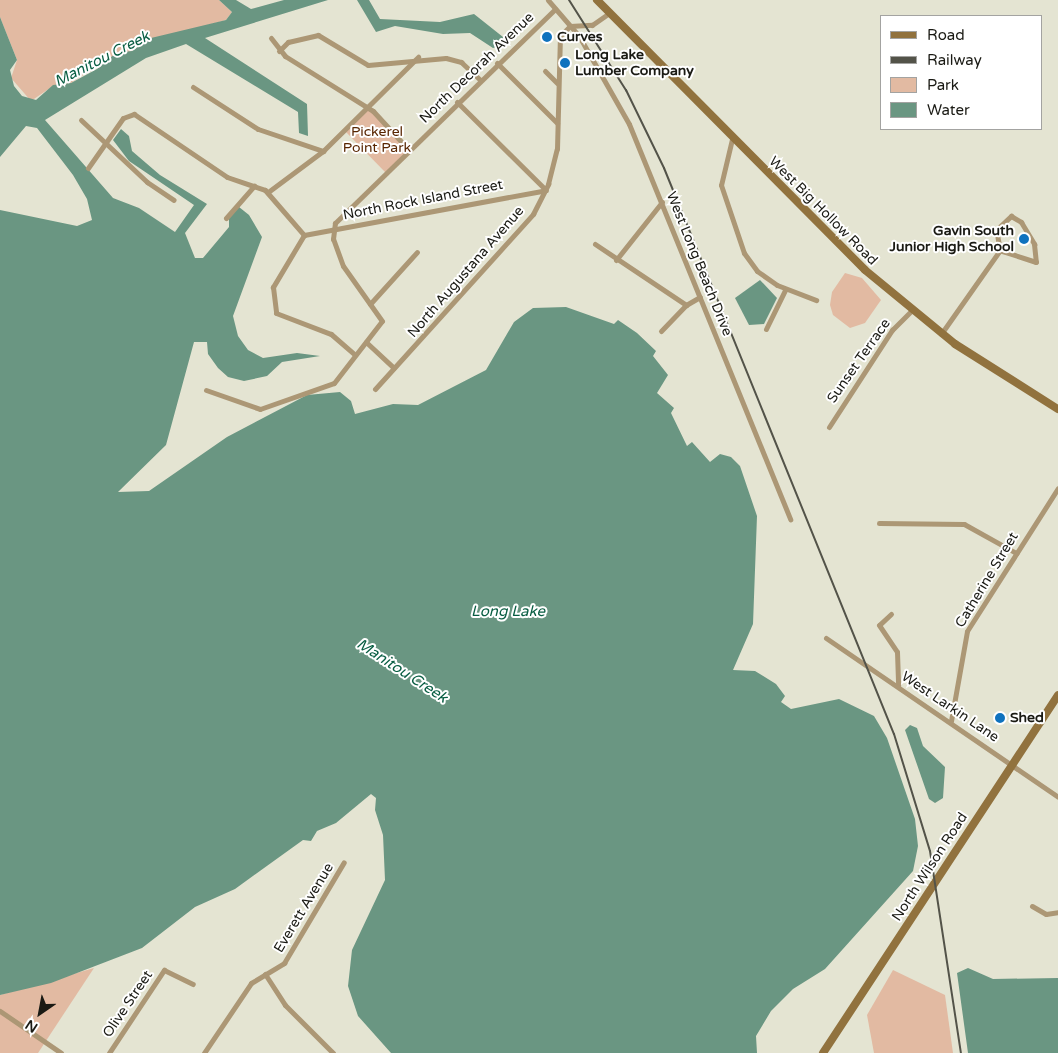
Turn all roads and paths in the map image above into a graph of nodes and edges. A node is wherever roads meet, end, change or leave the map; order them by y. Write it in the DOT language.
graph roads {
  1 [pos="548,0"];
  2 [pos="597,0"];
  3 [pos="555,9"];
  4 [pos="609,13"];
  5 [pos="570,26"];
  6 [pos="270,38"];
  7 [pos="279,51"];
  8 [pos="419,57"];
  9 [pos="497,63"];
  10 [pos="545,71"];
  11 [pos="480,80"];
  12 [pos="557,83"];
  13 [pos="193,87"];
  14 [pos="457,102"];
  15 [pos="368,107"];
  16 [pos="81,120"];
  17 [pos="557,124"];
  18 [pos="732,139"];
  19 [pos="106,141"];
  20 [pos="409,150"];
  21 [pos="324,151"];
  22 [pos="88,168"];
  23 [pos="254,186"];
  24 [pos="546,190"];
  25 [pos="268,192"];
  26 [pos="174,200"];
  27 [pos="662,202"];
  28 [pos="226,218"];
  29 [pos="331,230"];
  30 [pos="304,235"];
  31 [pos="595,244"];
  32 [pos="1000,250"];
  33 [pos="417,252"];
  34 [pos="616,260"];
  35 [pos="785,290"];
  36 [pos="700,297"];
  37 [pos="816,300"];
  38 [pos="370,304"];
  39 [pos="686,305"];
  40 [pos="912,310"];
  41 [pos="766,329"];
  42 [pos="662,331"];
  43 [pos="941,334"];
  44 [pos="366,342"];
  45 [pos="354,354"];
  46 [pos="394,368"];
  47 [pos="375,389"];
  48 [pos="206,390"];
  49 [pos="1058,409"];
  50 [pos="829,427"];
  51 [pos="1058,488"];
  52 [pos="790,519"];
  53 [pos="879,523"];
  54 [pos="1016,554"];
  55 [pos="891,614"];
  56 [pos="826,638"];
  57 [pos="898,685"];
  58 [pos="1058,695"];
  59 [pos="951,721"];
  60 [pos="1014,763"];
  61 [pos="1058,797"];
  62 [pos="344,862"];
  63 [pos="1032,906"];
  64 [pos="1058,912"];
  65 [pos="265,974"];
  66 [pos="193,984"];
  67 [pos="0,1011"];
  68 [pos="62,1053"];
  69 [pos="109,1053"];
  70 [pos="204,1053"];
  71 [pos="333,1053"];
  72 [pos="824,1053"];
  1 -- 3 [label="street, West Long Beach Drive"];
  2 -- 4 [label="main road, West Big Hollow Road"];
  3 -- 5 [label="street, West Long Beach Drive"];
  3 -- 9 [label="street, North Decorah Avenue"];
  4 -- 5 [label="street"];
  4 -- 18 [label="main road, West Big Hollow Road"];
  5 -- 12 [label="street, North Augustana Avenue"];
  5 -- 27 [label="street, West Long Beach Drive"];
  6 -- 7 [label="street"];
  7 -- 8 [label="street"];
  7 -- 15 [label="street"];
  8 -- 11 [label="street"];
  8 -- 15 [label="street"];
  9 -- 11 [label="street, North Decorah Avenue"];
  9 -- 17 [label="street"];
  10 -- 12 [label="street"];
  11 -- 14 [label="street, North Decorah Avenue"];
  12 -- 17 [label="street, North Augustana Avenue"];
  13 -- 21 [label="street"];
  14 -- 20 [label="street, North Decorah Avenue"];
  14 -- 24 [label="street"];
  15 -- 20 [label="street"];
  15 -- 21 [label="street"];
  16 -- 19 [label="street"];
  17 -- 24 [label="street, North Augustana Avenue"];
  18 -- 35 [label="street"];
  18 -- 40 [label="main road, West Big Hollow Road"];
  19 -- 22 [label="street"];
  19 -- 23 [label="street"];
  19 -- 26 [label="street"];
  20 -- 29 [label="street, North Decorah Avenue"];
  21 -- 25 [label="street"];
  23 -- 25 [label="street"];
  23 -- 28 [label="street"];
  24 -- 29 [label="street, North Rock Island Street"];
  24 -- 46 [label="street, North Augustana Avenue"];
  25 -- 30 [label="street"];
  27 -- 34 [label="street"];
  27 -- 36 [label="street, West Long Beach Drive"];
  29 -- 30 [label="street, North Rock Island Street"];
  29 -- 38 [label="street"];
  30 -- 45 [label="street"];
  31 -- 34 [label="street"];
  32 -- 32 [label="street"];
  32 -- 43 [label="street"];
  33 -- 38 [label="street"];
  34 -- 39 [label="street"];
  35 -- 37 [label="street"];
  35 -- 41 [label="street"];
  36 -- 39 [label="street"];
  36 -- 52 [label="street, West Long Beach Drive"];
  38 -- 44 [label="street"];
  39 -- 42 [label="street"];
  40 -- 43 [label="main road, West Big Hollow Road"];
  40 -- 50 [label="street, Sunset Terrace"];
  43 -- 49 [label="main road, West Big Hollow Road"];
  44 -- 45 [label="street"];
  44 -- 46 [label="street"];
  45 -- 48 [label="street"];
  46 -- 47 [label="street, North Augustana Avenue"];
  51 -- 54 [label="street, Catherine Street"];
  53 -- 54 [label="street"];
  54 -- 59 [label="street, Catherine Street"];
  55 -- 57 [label="street"];
  56 -- 57 [label="street, West Larkin Lane"];
  57 -- 59 [label="street, West Larkin Lane"];
  58 -- 60 [label="main road, North Wilson Road"];
  59 -- 60 [label="street, West Larkin Lane"];
  60 -- 61 [label="street, West Larkin Lane"];
  60 -- 72 [label="main road, North Wilson Road"];
  62 -- 65 [label="street, Everett Avenue"];
  63 -- 64 [label="street"];
  65 -- 70 [label="street, Everett Avenue"];
  65 -- 71 [label="street"];
  66 -- 69 [label="street, Olive Street"];
  67 -- 68 [label="street"];
}
